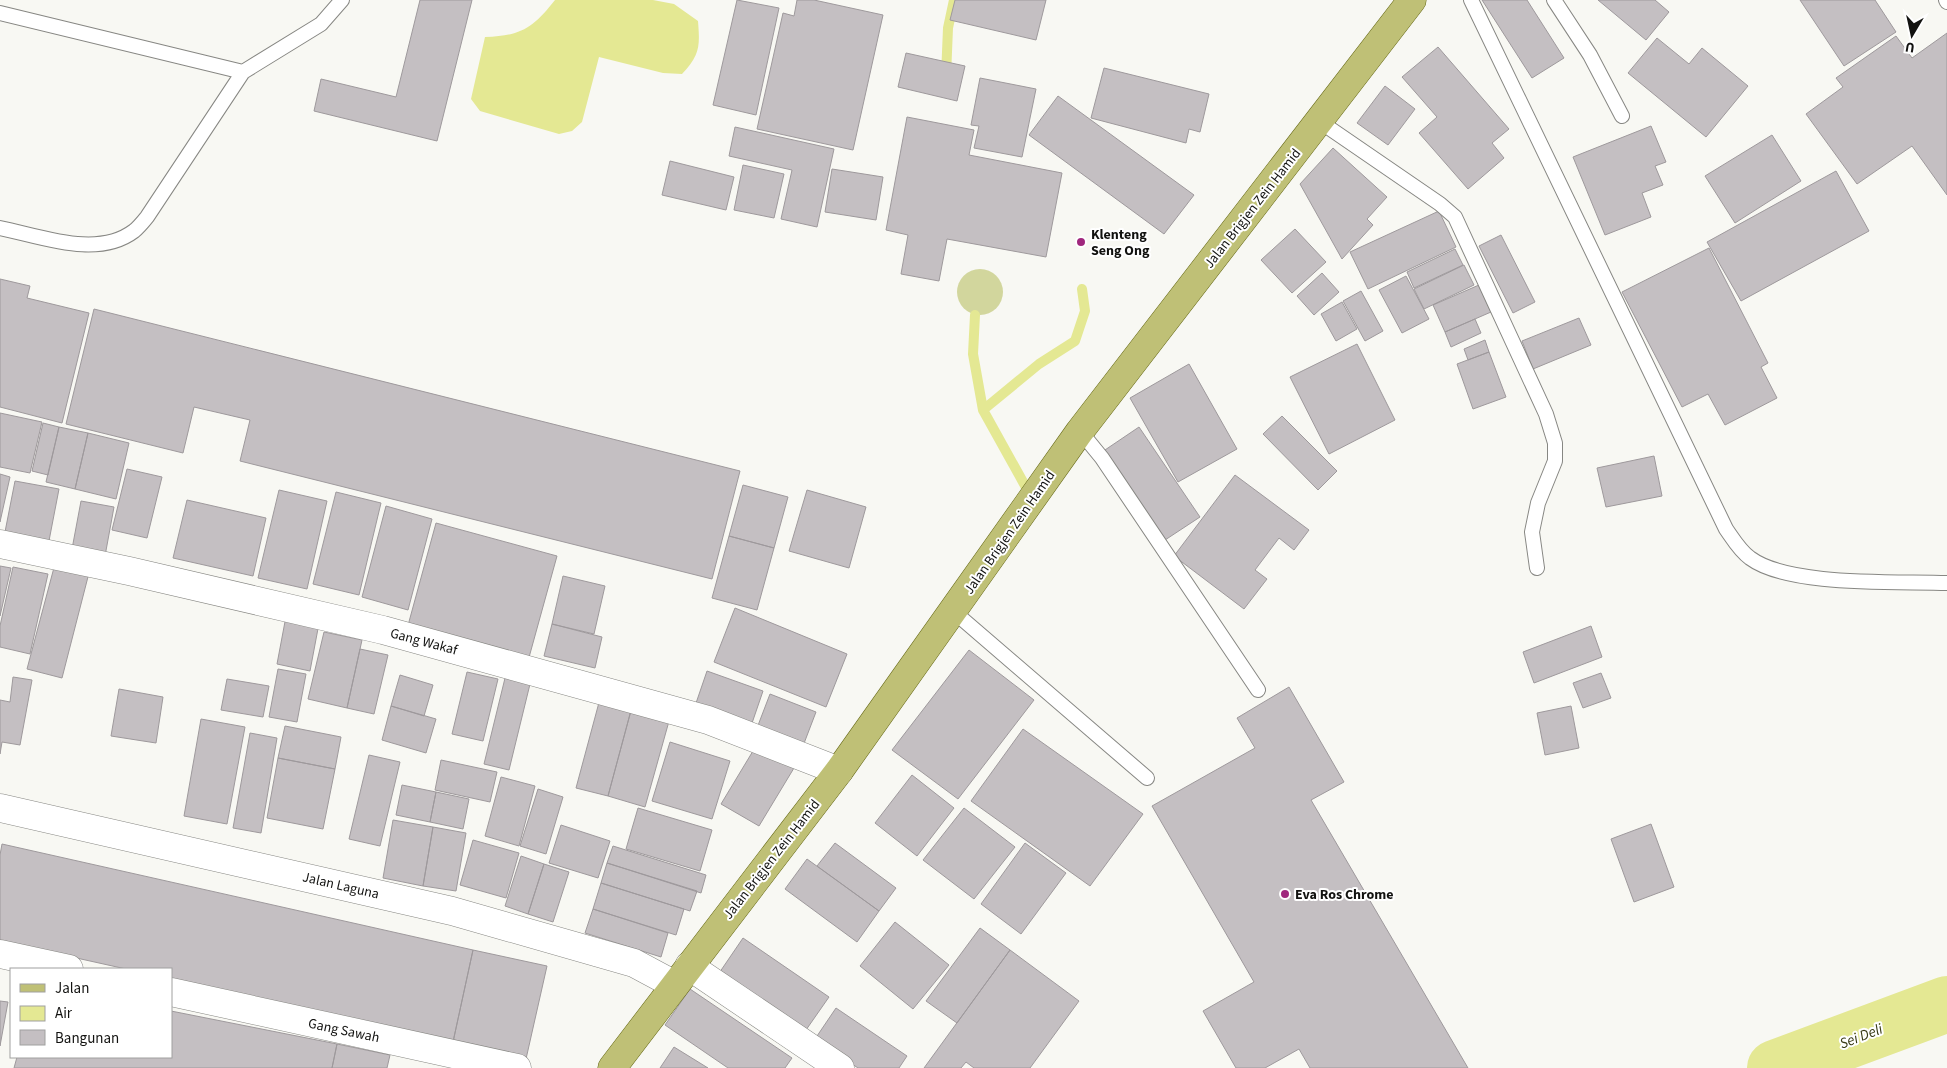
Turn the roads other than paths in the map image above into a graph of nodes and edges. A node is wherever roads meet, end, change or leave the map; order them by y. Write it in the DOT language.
graph roads {
  1 [pos="342,0"];
  2 [pos="1412,0"];
  3 [pos="1472,0"];
  4 [pos="1554,0"];
  5 [pos="0,13"];
  6 [pos="243,72"];
  7 [pos="1622,116"];
  8 [pos="1318,121"];
  9 [pos="0,228"];
  10 [pos="1080,431"];
  11 [pos="0,544"];
  12 [pos="1538,568"];
  13 [pos="1947,582"];
  14 [pos="953,611"];
  15 [pos="1258,690"];
  16 [pos="839,772"];
  17 [pos="1147,778"];
  18 [pos="0,808"];
  19 [pos="0,954"];
  20 [pos="64,968"];
  21 [pos="682,975"];
  22 [pos="172,992"];
  23 [pos="517,1068"];
  24 [pos="612,1068"];
  25 [pos="840,1068"];
  1 -- 6 [label="lane"];
  2 -- 8 [label="main road, Jalan Brigjen Zein Hamid"];
  3 -- 13 [label="lane"];
  4 -- 7 [label="lane"];
  5 -- 6 [label="lane"];
  6 -- 9 [label="lane"];
  8 -- 10 [label="main road, Jalan Brigjen Zein Hamid"];
  8 -- 12 [label="lane"];
  10 -- 14 [label="main road, Jalan Brigjen Zein Hamid"];
  10 -- 15 [label="lane"];
  11 -- 16 [label="street, Gang Wakaf"];
  14 -- 16 [label="main road, Jalan Brigjen Zein Hamid"];
  14 -- 17 [label="lane"];
  16 -- 21 [label="main road, Jalan Brigjen Zein Hamid"];
  18 -- 21 [label="street, Jalan Laguna"];
  19 -- 20 [label="street"];
  21 -- 24 [label="main road, Jalan Brigjen Zein Hamid"];
  21 -- 25 [label="street, Jalan Laguna"];
  22 -- 23 [label="street, Gang Sawah"];
}
